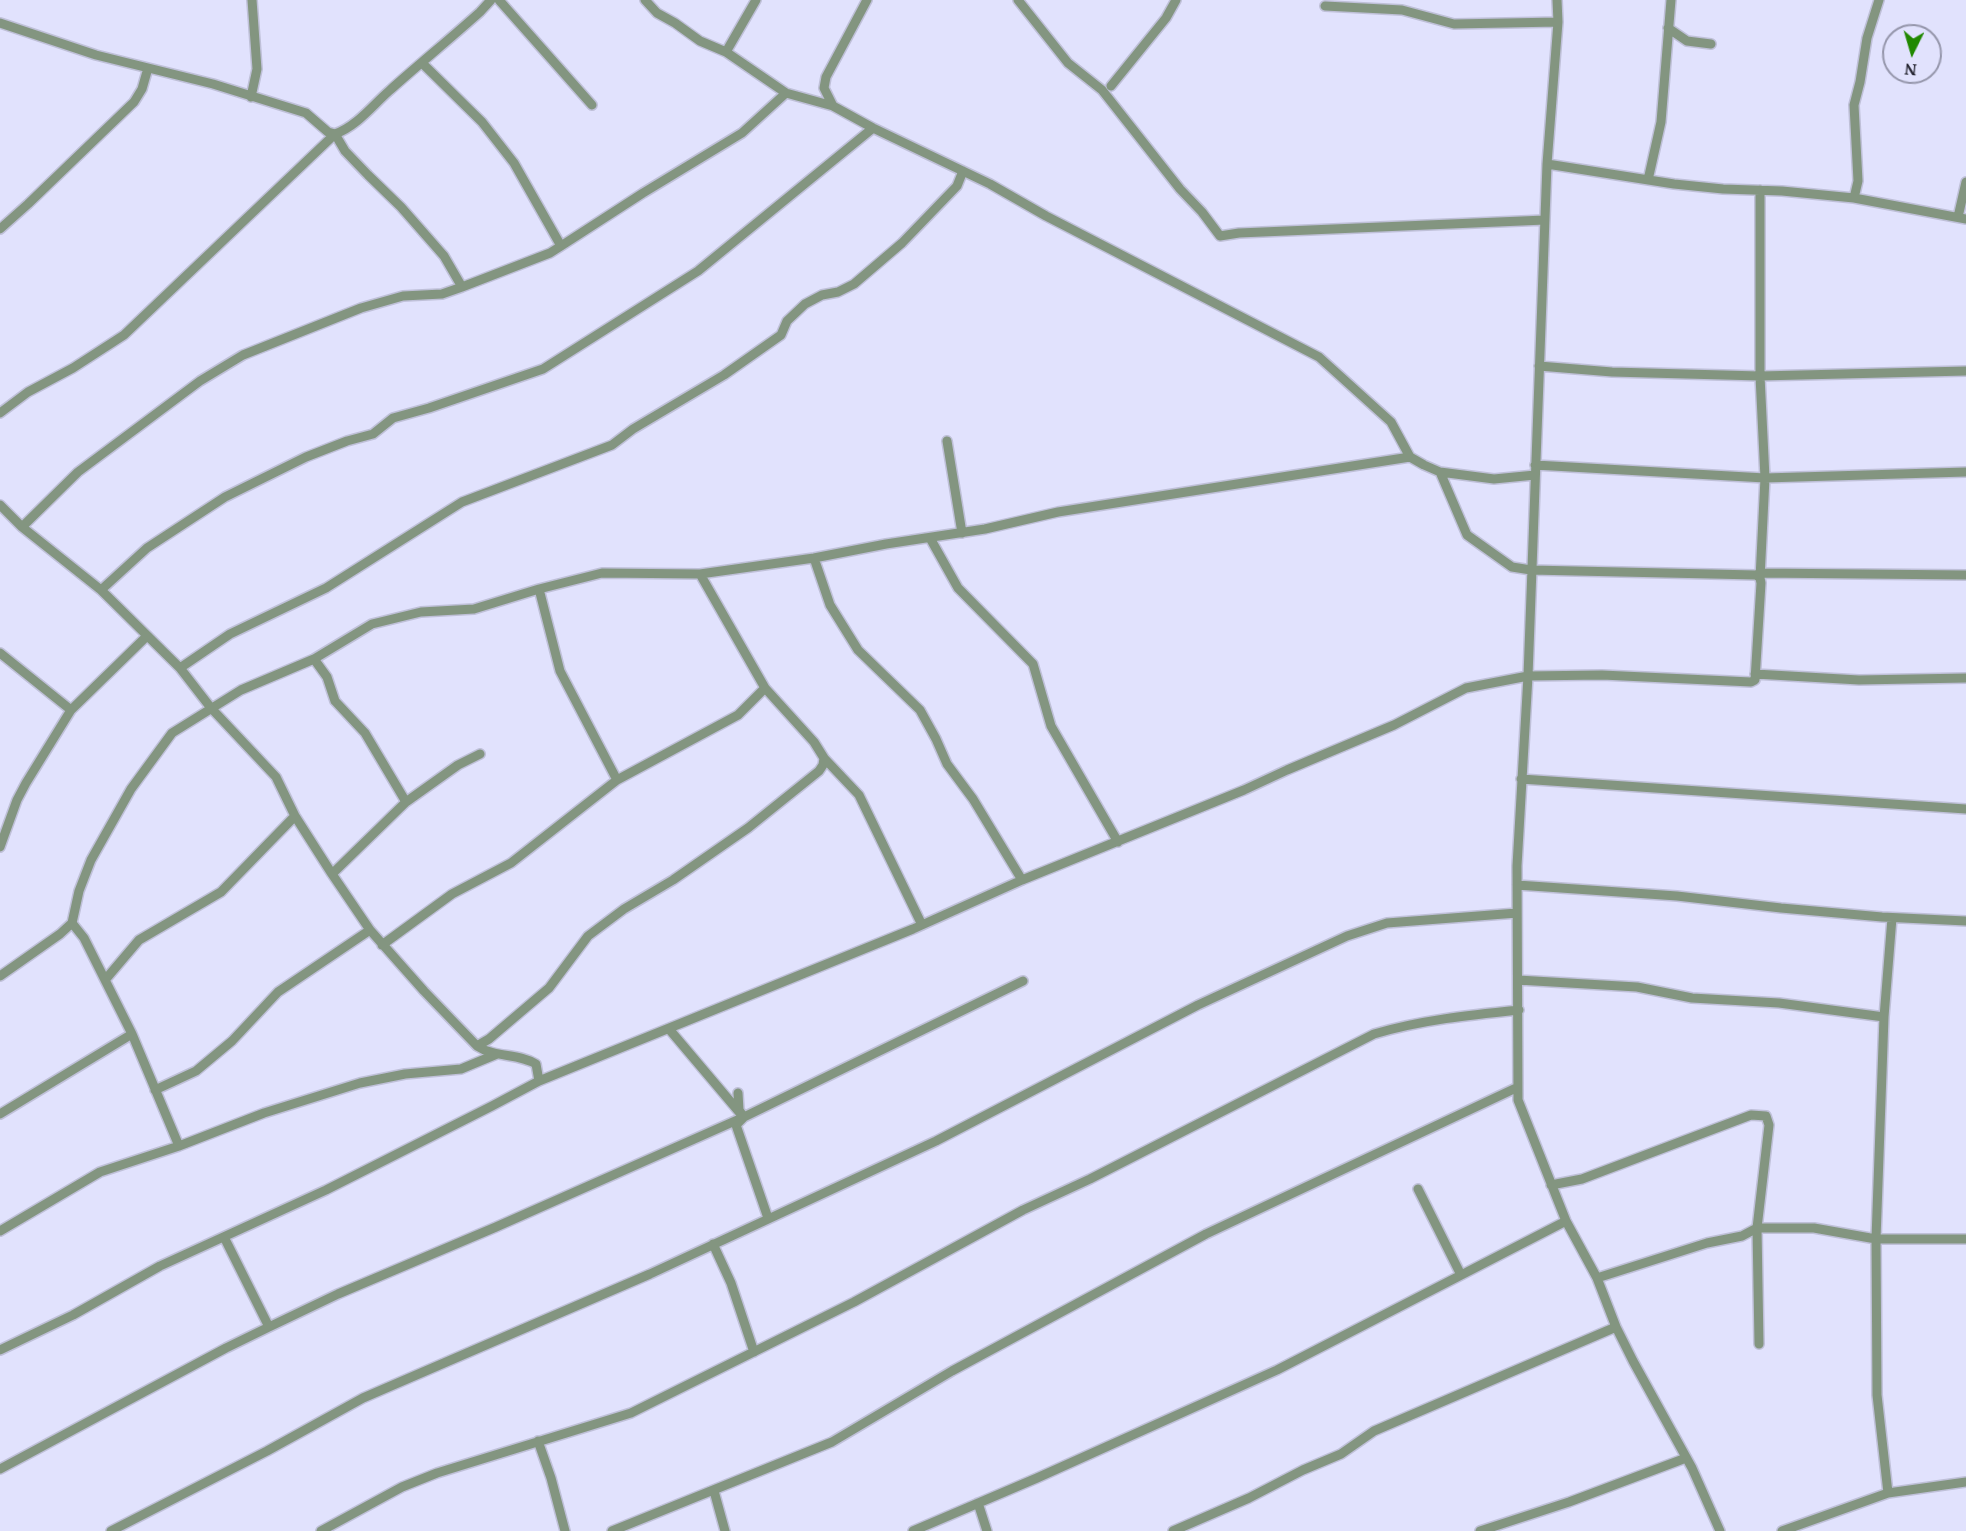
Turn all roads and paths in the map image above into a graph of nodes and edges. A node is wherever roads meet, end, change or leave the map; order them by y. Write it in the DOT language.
graph roads {
  1 [pos="252,0"];
  2 [pos="491,0"];
  3 [pos="499,0"];
  4 [pos="645,0"];
  5 [pos="756,0"];
  6 [pos="867,0"];
  7 [pos="1018,0"];
  8 [pos="1176,0"];
  9 [pos="1557,0"];
  10 [pos="1671,0"];
  11 [pos="1879,0"];
  12 [pos="1325,6"];
  13 [pos="1558,22"];
  14 [pos="0,23"];
  15 [pos="1668,28"];
  16 [pos="1711,45"];
  17 [pos="726,52"];
  18 [pos="422,63"];
  19 [pos="148,68"];
  20 [pos="1111,86"];
  21 [pos="786,93"];
  22 [pos="251,97"];
  23 [pos="592,105"];
  24 [pos="833,106"];
  25 [pos="873,128"];
  26 [pos="335,134"];
  27 [pos="1547,165"];
  28 [pos="963,171"];
  29 [pos="1648,180"];
  30 [pos="1966,182"];
  31 [pos="1760,190"];
  32 [pos="1854,198"];
  33 [pos="1962,218"];
  34 [pos="1545,220"];
  35 [pos="0,229"];
  36 [pos="561,246"];
  37 [pos="462,287"];
  38 [pos="1539,366"];
  39 [pos="1966,371"];
  40 [pos="1760,376"];
  41 [pos="0,413"];
  42 [pos="947,441"];
  43 [pos="1410,457"];
  44 [pos="1535,470"];
  45 [pos="1440,472"];
  46 [pos="1966,472"];
  47 [pos="1765,478"];
  48 [pos="0,505"];
  49 [pos="22,527"];
  50 [pos="962,533"];
  51 [pos="930,538"];
  52 [pos="814,558"];
  53 [pos="1531,570"];
  54 [pos="700,574"];
  55 [pos="1760,575"];
  56 [pos="1966,575"];
  57 [pos="540,589"];
  58 [pos="101,590"];
  59 [pos="147,636"];
  60 [pos="0,653"];
  61 [pos="314,659"];
  62 [pos="180,668"];
  63 [pos="1755,674"];
  64 [pos="1528,676"];
  65 [pos="1966,678"];
  66 [pos="765,688"];
  67 [pos="211,708"];
  68 [pos="71,710"];
  69 [pos="480,754"];
  70 [pos="824,758"];
  71 [pos="1521,779"];
  72 [pos="617,780"];
  73 [pos="406,802"];
  74 [pos="1966,809"];
  75 [pos="295,816"];
  76 [pos="1118,842"];
  77 [pos="0,847"];
  78 [pos="332,874"];
  79 [pos="1022,880"];
  80 [pos="1517,885"];
  81 [pos="1517,913"];
  82 [pos="1892,918"];
  83 [pos="1966,921"];
  84 [pos="72,923"];
  85 [pos="922,925"];
  86 [pos="370,930"];
  87 [pos="382,945"];
  88 [pos="0,976"];
  89 [pos="105,980"];
  90 [pos="1518,980"];
  91 [pos="1023,981"];
  92 [pos="1519,1011"];
  93 [pos="1884,1017"];
  94 [pos="669,1029"];
  95 [pos="132,1034"];
  96 [pos="477,1046"];
  97 [pos="497,1054"];
  98 [pos="539,1081"];
  99 [pos="1516,1088"];
  100 [pos="155,1090"];
  101 [pos="738,1093"];
  102 [pos="0,1114"];
  103 [pos="744,1117"];
  104 [pos="179,1146"];
  105 [pos="1551,1185"];
  106 [pos="1418,1189"];
  107 [pos="768,1218"];
  108 [pos="1566,1221"];
  109 [pos="1757,1228"];
  110 [pos="0,1231"];
  111 [pos="224,1237"];
  112 [pos="1876,1239"];
  113 [pos="1966,1239"];
  114 [pos="713,1244"];
  115 [pos="1461,1275"];
  116 [pos="1597,1278"];
  117 [pos="269,1327"];
  118 [pos="1616,1327"];
  119 [pos="1759,1344"];
  120 [pos="0,1350"];
  121 [pos="754,1352"];
  122 [pos="538,1441"];
  123 [pos="1686,1458"];
  124 [pos="0,1469"];
  125 [pos="1966,1482"];
  126 [pos="714,1491"];
  127 [pos="1888,1493"];
  128 [pos="978,1503"];
  129 [pos="111,1531"];
  130 [pos="321,1531"];
  131 [pos="565,1531"];
  132 [pos="612,1531"];
  133 [pos="725,1531"];
  134 [pos="913,1531"];
  135 [pos="987,1531"];
  136 [pos="1173,1531"];
  137 [pos="1479,1531"];
  138 [pos="1720,1531"];
  139 [pos="1782,1531"];
  1 -- 22 [label="street"];
  2 -- 18 [label="street"];
  3 -- 23 [label="street"];
  4 -- 17 [label="street"];
  5 -- 17 [label="street"];
  6 -- 24 [label="street"];
  7 -- 34 [label="street"];
  8 -- 20 [label="street"];
  9 -- 13 [label="street"];
  10 -- 15 [label="street"];
  11 -- 32 [label="street"];
  12 -- 13 [label="street"];
  13 -- 27 [label="street"];
  14 -- 19 [label="street"];
  15 -- 16 [label="street"];
  15 -- 29 [label="street"];
  17 -- 21 [label="street"];
  18 -- 26 [label="street"];
  18 -- 36 [label="street"];
  19 -- 22 [label="street"];
  19 -- 35 [label="street"];
  21 -- 24 [label="street"];
  21 -- 36 [label="street"];
  22 -- 26 [label="street"];
  24 -- 25 [label="street"];
  25 -- 28 [label="street"];
  25 -- 58 [label="street"];
  26 -- 37 [label="street"];
  26 -- 41 [label="street"];
  27 -- 29 [label="street"];
  27 -- 34 [label="street"];
  28 -- 43 [label="street"];
  28 -- 62 [label="street"];
  29 -- 31 [label="street"];
  30 -- 33 [label="street"];
  31 -- 32 [label="street"];
  31 -- 40 [label="street"];
  32 -- 33 [label="street"];
  34 -- 38 [label="street"];
  36 -- 37 [label="street"];
  37 -- 49 [label="street"];
  38 -- 40 [label="street"];
  38 -- 44 [label="street"];
  39 -- 40 [label="street"];
  40 -- 47 [label="street"];
  42 -- 50 [label="street"];
  43 -- 45 [label="street"];
  43 -- 50 [label="street"];
  44 -- 45 [label="street"];
  44 -- 47 [label="street"];
  44 -- 53 [label="street"];
  45 -- 53 [label="street"];
  46 -- 47 [label="street"];
  47 -- 55 [label="street"];
  48 -- 49 [label="street"];
  49 -- 58 [label="street"];
  50 -- 51 [label="street"];
  51 -- 52 [label="street"];
  51 -- 76 [label="street"];
  52 -- 54 [label="street"];
  52 -- 79 [label="street"];
  53 -- 55 [label="street"];
  53 -- 64 [label="street"];
  54 -- 57 [label="street"];
  54 -- 66 [label="street"];
  55 -- 56 [label="street"];
  55 -- 63 [label="street"];
  57 -- 61 [label="street"];
  57 -- 72 [label="street"];
  58 -- 59 [label="street"];
  59 -- 62 [label="street"];
  59 -- 68 [label="street"];
  60 -- 68 [label="street"];
  61 -- 67 [label="street"];
  61 -- 73 [label="street"];
  62 -- 67 [label="street"];
  63 -- 64 [label="street"];
  63 -- 65 [label="street"];
  64 -- 71 [label="street"];
  64 -- 76 [label="street"];
  66 -- 70 [label="street"];
  66 -- 72 [label="street"];
  67 -- 75 [label="street"];
  67 -- 84 [label="street"];
  68 -- 77 [label="street"];
  69 -- 73 [label="street"];
  70 -- 85 [label="street"];
  70 -- 96 [label="street"];
  71 -- 74 [label="street"];
  71 -- 80 [label="street"];
  72 -- 87 [label="street"];
  73 -- 78 [label="street"];
  75 -- 78 [label="street"];
  75 -- 89 [label="street"];
  76 -- 79 [label="street"];
  78 -- 86 [label="street"];
  79 -- 85 [label="street"];
  80 -- 81 [label="street"];
  80 -- 82 [label="street"];
  81 -- 90 [label="street"];
  81 -- 107 [label="street"];
  82 -- 83 [label="street"];
  82 -- 93 [label="street"];
  84 -- 88 [label="street"];
  84 -- 89 [label="street"];
  85 -- 94 [label="street"];
  86 -- 87 [label="street"];
  86 -- 100 [label="street"];
  87 -- 96 [label="street"];
  89 -- 95 [label="street"];
  90 -- 92 [label="street"];
  90 -- 93 [label="street"];
  91 -- 103 [label="street"];
  92 -- 99 [label="street"];
  92 -- 121 [label="street"];
  93 -- 112 [label="street"];
  94 -- 98 [label="street"];
  94 -- 103 [label="street"];
  95 -- 100 [label="street"];
  95 -- 102 [label="street"];
  96 -- 97 [label="street"];
  97 -- 98 [label="street"];
  97 -- 104 [label="street"];
  98 -- 111 [label="street"];
  99 -- 105 [label="street"];
  99 -- 126 [label="street"];
  100 -- 104 [label="street"];
  101 -- 103 [label="street"];
  103 -- 107 [label="street"];
  103 -- 117 [label="street"];
  104 -- 110 [label="street"];
  105 -- 108 [label="street"];
  105 -- 109 [label="street"];
  106 -- 115 [label="street"];
  107 -- 114 [label="street"];
  108 -- 115 [label="street"];
  108 -- 116 [label="street"];
  109 -- 112 [label="street"];
  109 -- 116 [label="street"];
  109 -- 119 [label="street"];
  111 -- 117 [label="street"];
  111 -- 120 [label="street"];
  112 -- 113 [label="street"];
  112 -- 127 [label="street"];
  114 -- 121 [label="street"];
  114 -- 129 [label="street"];
  115 -- 128 [label="street"];
  116 -- 118 [label="street"];
  117 -- 124 [label="street"];
  118 -- 123 [label="street"];
  118 -- 136 [label="street"];
  121 -- 122 [label="street"];
  122 -- 130 [label="street"];
  122 -- 131 [label="street"];
  123 -- 137 [label="street"];
  123 -- 138 [label="street"];
  125 -- 127 [label="street"];
  126 -- 132 [label="street"];
  126 -- 133 [label="street"];
  127 -- 139 [label="street"];
  128 -- 134 [label="street"];
  128 -- 135 [label="street"];
}
